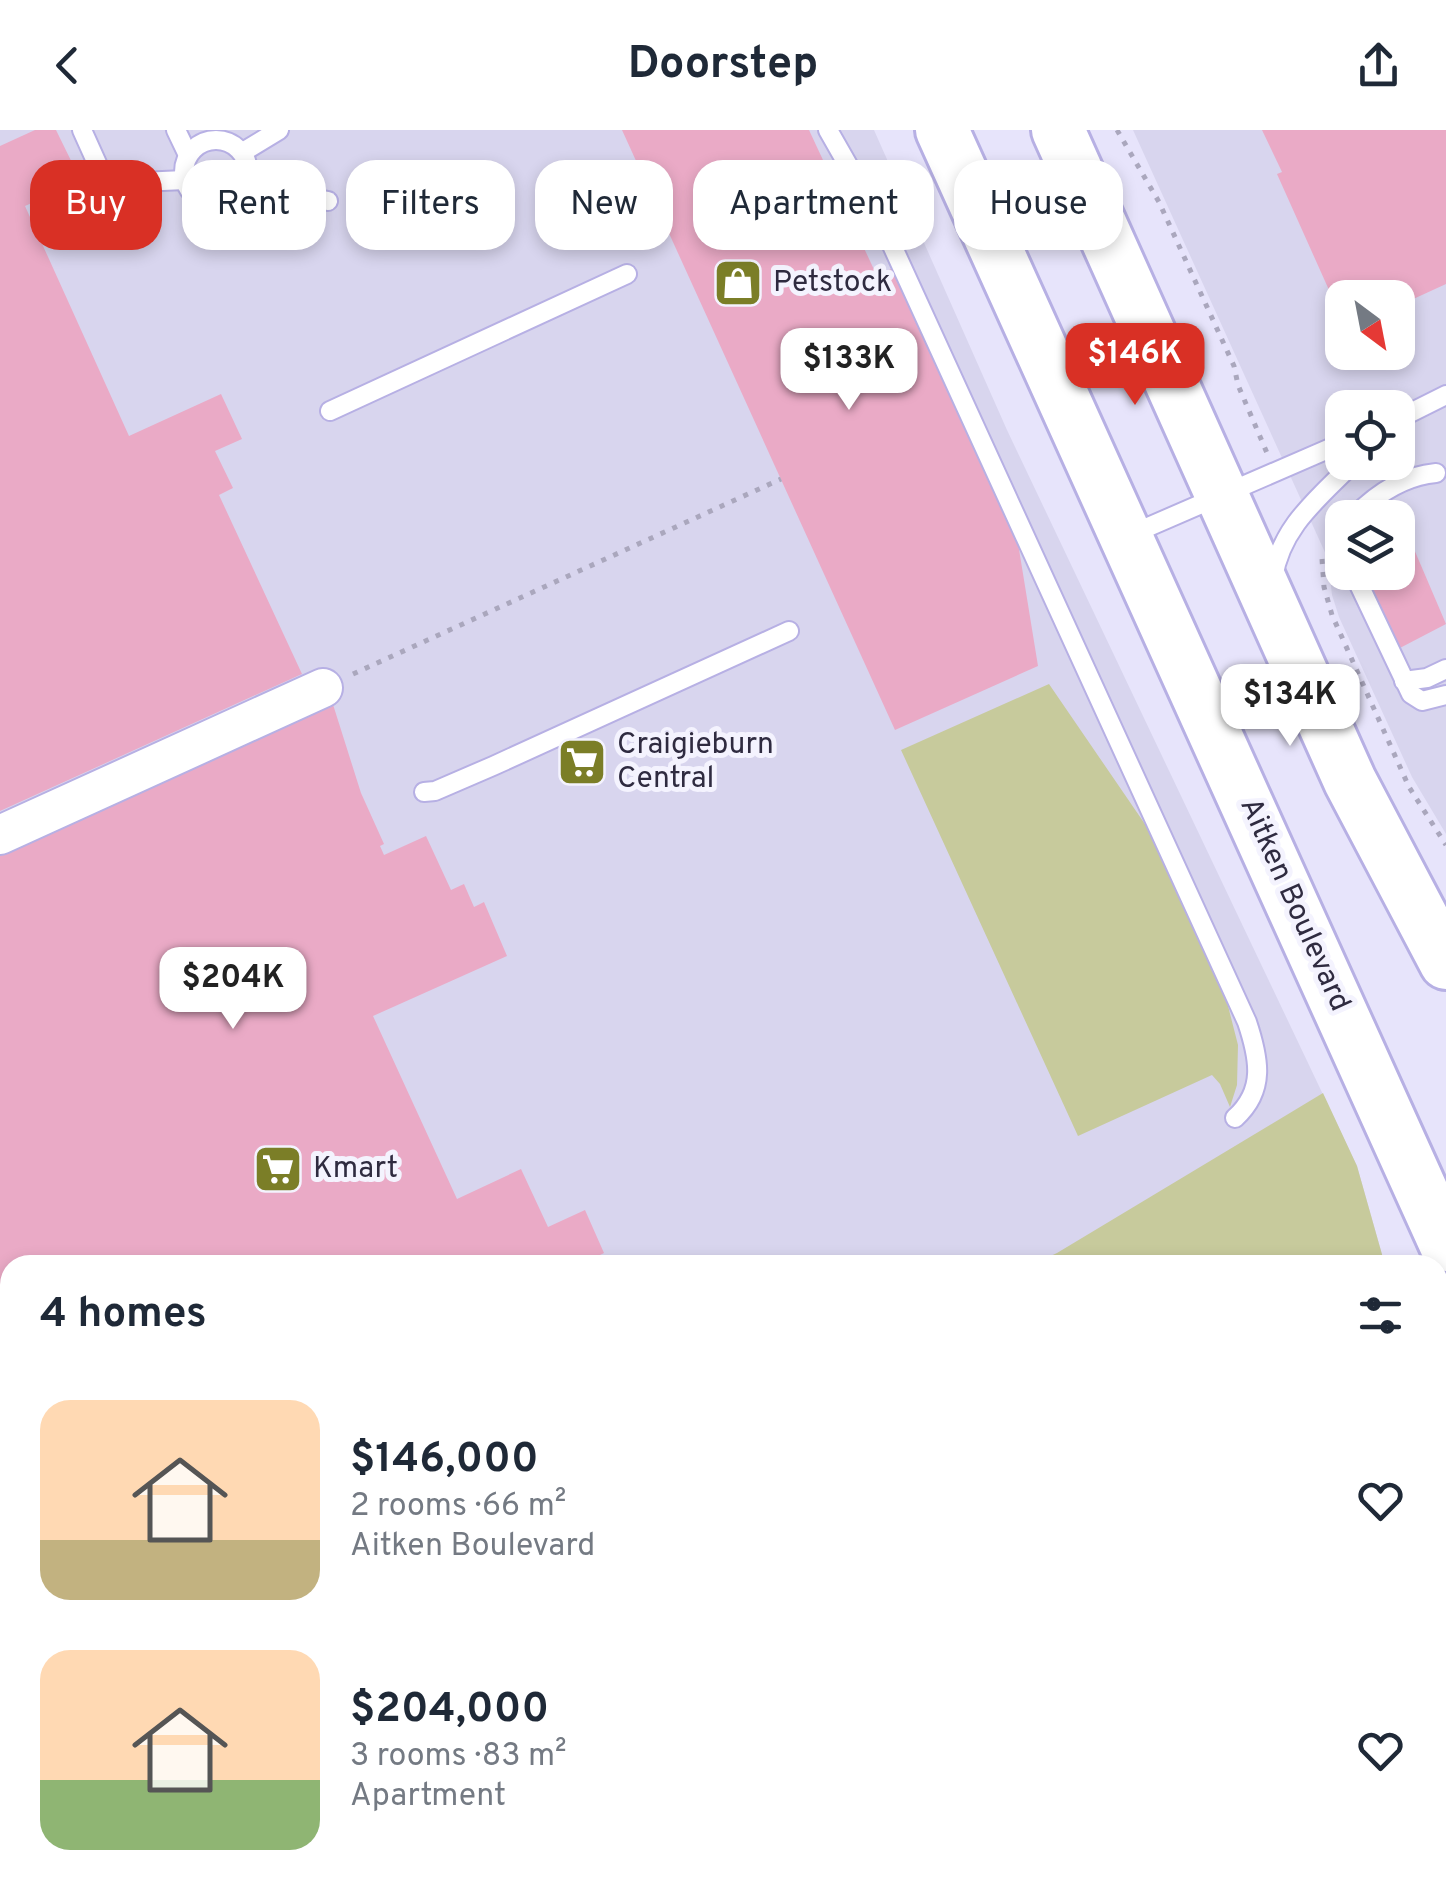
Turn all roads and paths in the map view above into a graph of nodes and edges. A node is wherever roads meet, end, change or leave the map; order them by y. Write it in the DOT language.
graph roads {
  1 [pos="82,130"];
  2 [pos="176,130"];
  3 [pos="279,130"];
  4 [pos="828,130"];
  5 [pos="942,130"];
  6 [pos="1058,130"];
  7 [pos="219,135"];
  8 [pos="242,152"];
  9 [pos="188,155"];
  10 [pos="187,160"];
  11 [pos="247,160"];
  12 [pos="182,180"];
  13 [pos="627,274"];
  14 [pos="1446,395"];
  15 [pos="1415,410"];
  16 [pos="330,411"];
  17 [pos="1325,450"];
  18 [pos="1436,473"];
  19 [pos="781,479"];
  20 [pos="1336,480"];
  21 [pos="1221,496"];
  22 [pos="1373,500"];
  23 [pos="1128,536"];
  24 [pos="1362,590"];
  25 [pos="1272,609"];
  26 [pos="789,632"];
  27 [pos="1446,669"];
  28 [pos="1404,681"];
  29 [pos="323,688"];
  30 [pos="1446,695"];
  31 [pos="424,792"];
  32 [pos="0,835"];
  33 [pos="1446,963"];
  34 [pos="1235,1118"];
  35 [pos="1446,1244"];
  1 -- 12 [label="lane"];
  2 -- 9 [label="lane"];
  3 -- 8 [label="lane"];
  4 -- 34 [label="lane"];
  5 -- 23 [label="main road, Aitken Boulevard"];
  6 -- 21 [label="main road"];
  7 -- 8 [label="lane"];
  7 -- 9 [label="lane"];
  8 -- 11 [label="lane"];
  9 -- 10 [label="lane"];
  13 -- 16 [label="lane"];
  14 -- 15 [label="lane"];
  17 -- 21 [label="lane"];
  18 -- 22 [label="lane"];
  19 -- 29 [label="path"];
  20 -- 25 [label="lane"];
  21 -- 23 [label="lane"];
  21 -- 25 [label="main road"];
  23 -- 35 [label="main road, Aitken Boulevard"];
  24 -- 28 [label="lane"];
  25 -- 33 [label="main road"];
  26 -- 31 [label="lane"];
  27 -- 28 [label="lane"];
  28 -- 30 [label="lane"];
  29 -- 32 [label="street"];
}
